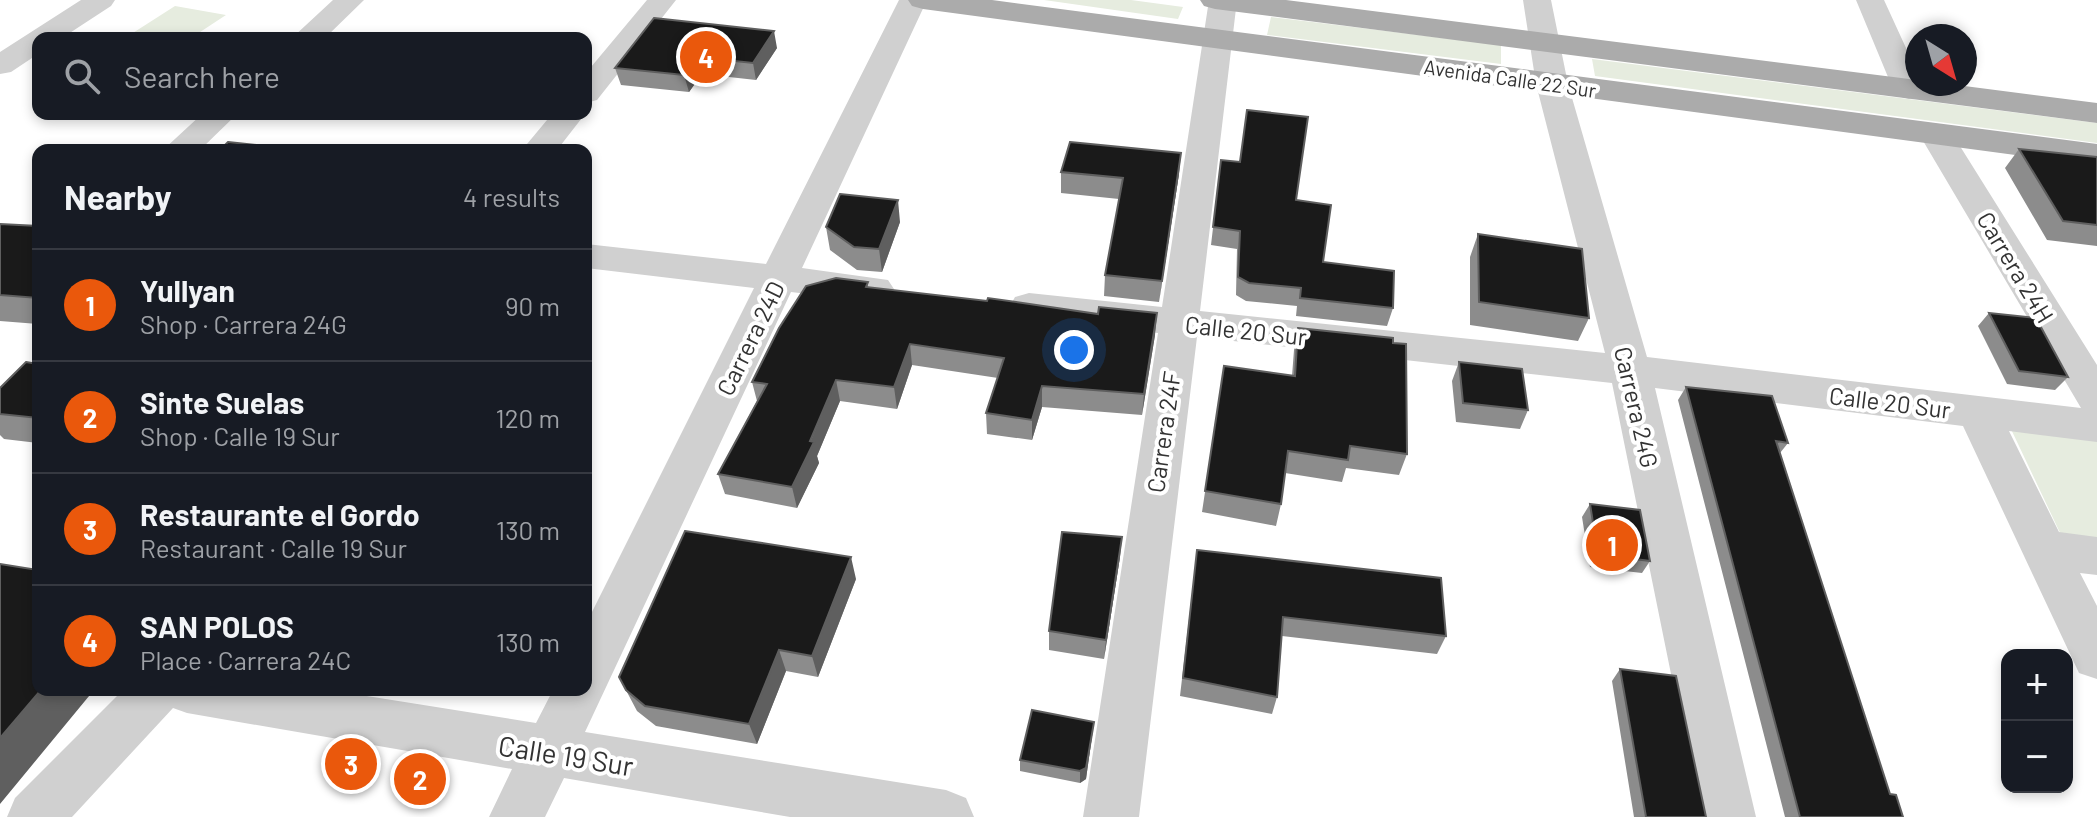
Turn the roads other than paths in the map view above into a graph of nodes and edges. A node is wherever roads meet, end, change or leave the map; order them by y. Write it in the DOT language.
graph roads {
  1 [pos="101,0"];
  2 [pos="350,0"];
  3 [pos="662,0"];
  4 [pos="913,0"];
  5 [pos="923,0"];
  6 [pos="1215,0"];
  7 [pos="1223,0"];
  8 [pos="1537,0"];
  9 [pos="1870,0"];
  10 [pos="51,32"];
  11 [pos="314,32"];
  12 [pos="1217,39"];
  13 [pos="1542,42"];
  14 [pos="32,44"];
  15 [pos="0,65"];
  16 [pos="1905,80"];
  17 [pos="1552,84"];
  18 [pos="592,86"];
  19 [pos="1905,88"];
  20 [pos="1964,96"];
  21 [pos="2097,113"];
  22 [pos="214,120"];
  23 [pos="564,120"];
  24 [pos="1936,134"];
  25 [pos="187,144"];
  26 [pos="544,144"];
  27 [pos="2097,155"];
  28 [pos="592,257"];
  29 [pos="779,278"];
  30 [pos="904,292"];
  31 [pos="997,303"];
  32 [pos="1178,323"];
  33 [pos="1630,370"];
  34 [pos="2097,400"];
  35 [pos="1978,412"];
  36 [pos="2097,426"];
  37 [pos="2044,549"];
  38 [pos="2097,556"];
  39 [pos="2097,657"];
  40 [pos="592,664"];
  41 [pos="151,696"];
  42 [pos="222,696"];
  43 [pos="576,696"];
  44 [pos="549,752"];
  45 [pos="35,817"];
  46 [pos="517,817"];
  47 [pos="946,817"];
  48 [pos="1111,817"];
  49 [pos="1728,817"];
  1 -- 10 [label="street"];
  2 -- 11 [label="street"];
  3 -- 18 [label="street"];
  4 -- 29 [label="street, Carrera 24D"];
  5 -- 12 [label="main road, Avenida Calle 22 Sur"];
  6 -- 7 [label="main road, Avenida Calle 22 Sur"];
  7 -- 12 [label="street, Carrera 24F"];
  7 -- 13 [label="main road, Avenida Calle 22 Sur"];
  8 -- 13 [label="street, Carrera 24G"];
  9 -- 16 [label="street"];
  12 -- 17 [label="main road, Avenida Calle 22 Sur"];
  12 -- 32 [label="street, Carrera 24F"];
  13 -- 17 [label="street, Carrera 24G"];
  13 -- 19 [label="main road, Avenida Calle 22 Sur"];
  14 -- 15 [label="street"];
  17 -- 24 [label="main road, Avenida Calle 22 Sur"];
  17 -- 33 [label="street, Carrera 24G"];
  20 -- 21 [label="main road, Avenida Calle 22 Sur"];
  22 -- 25 [label="street"];
  23 -- 26 [label="street"];
  24 -- 27 [label="main road, Avenida Calle 22 Sur"];
  24 -- 34 [label="street, Carrera 24H"];
  28 -- 29 [label="street"];
  29 -- 30 [label="street"];
  29 -- 40 [label="street, Carrera 24D"];
  31 -- 32 [label="street, Calle 20 Sur"];
  32 -- 33 [label="street, Calle 20 Sur"];
  32 -- 48 [label="street, Carrera 24F"];
  33 -- 35 [label="street, Calle 20 Sur"];
  33 -- 49 [label="street, Carrera 24G"];
  35 -- 36 [label="street, Calle 20 Sur"];
  35 -- 37 [label="street"];
  37 -- 38 [label="street"];
  37 -- 39 [label="street"];
  41 -- 45 [label="street"];
  42 -- 44 [label="street, Calle 19 Sur"];
  43 -- 44 [label="street"];
  44 -- 46 [label="street"];
  44 -- 47 [label="street, Calle 19 Sur"];
}
